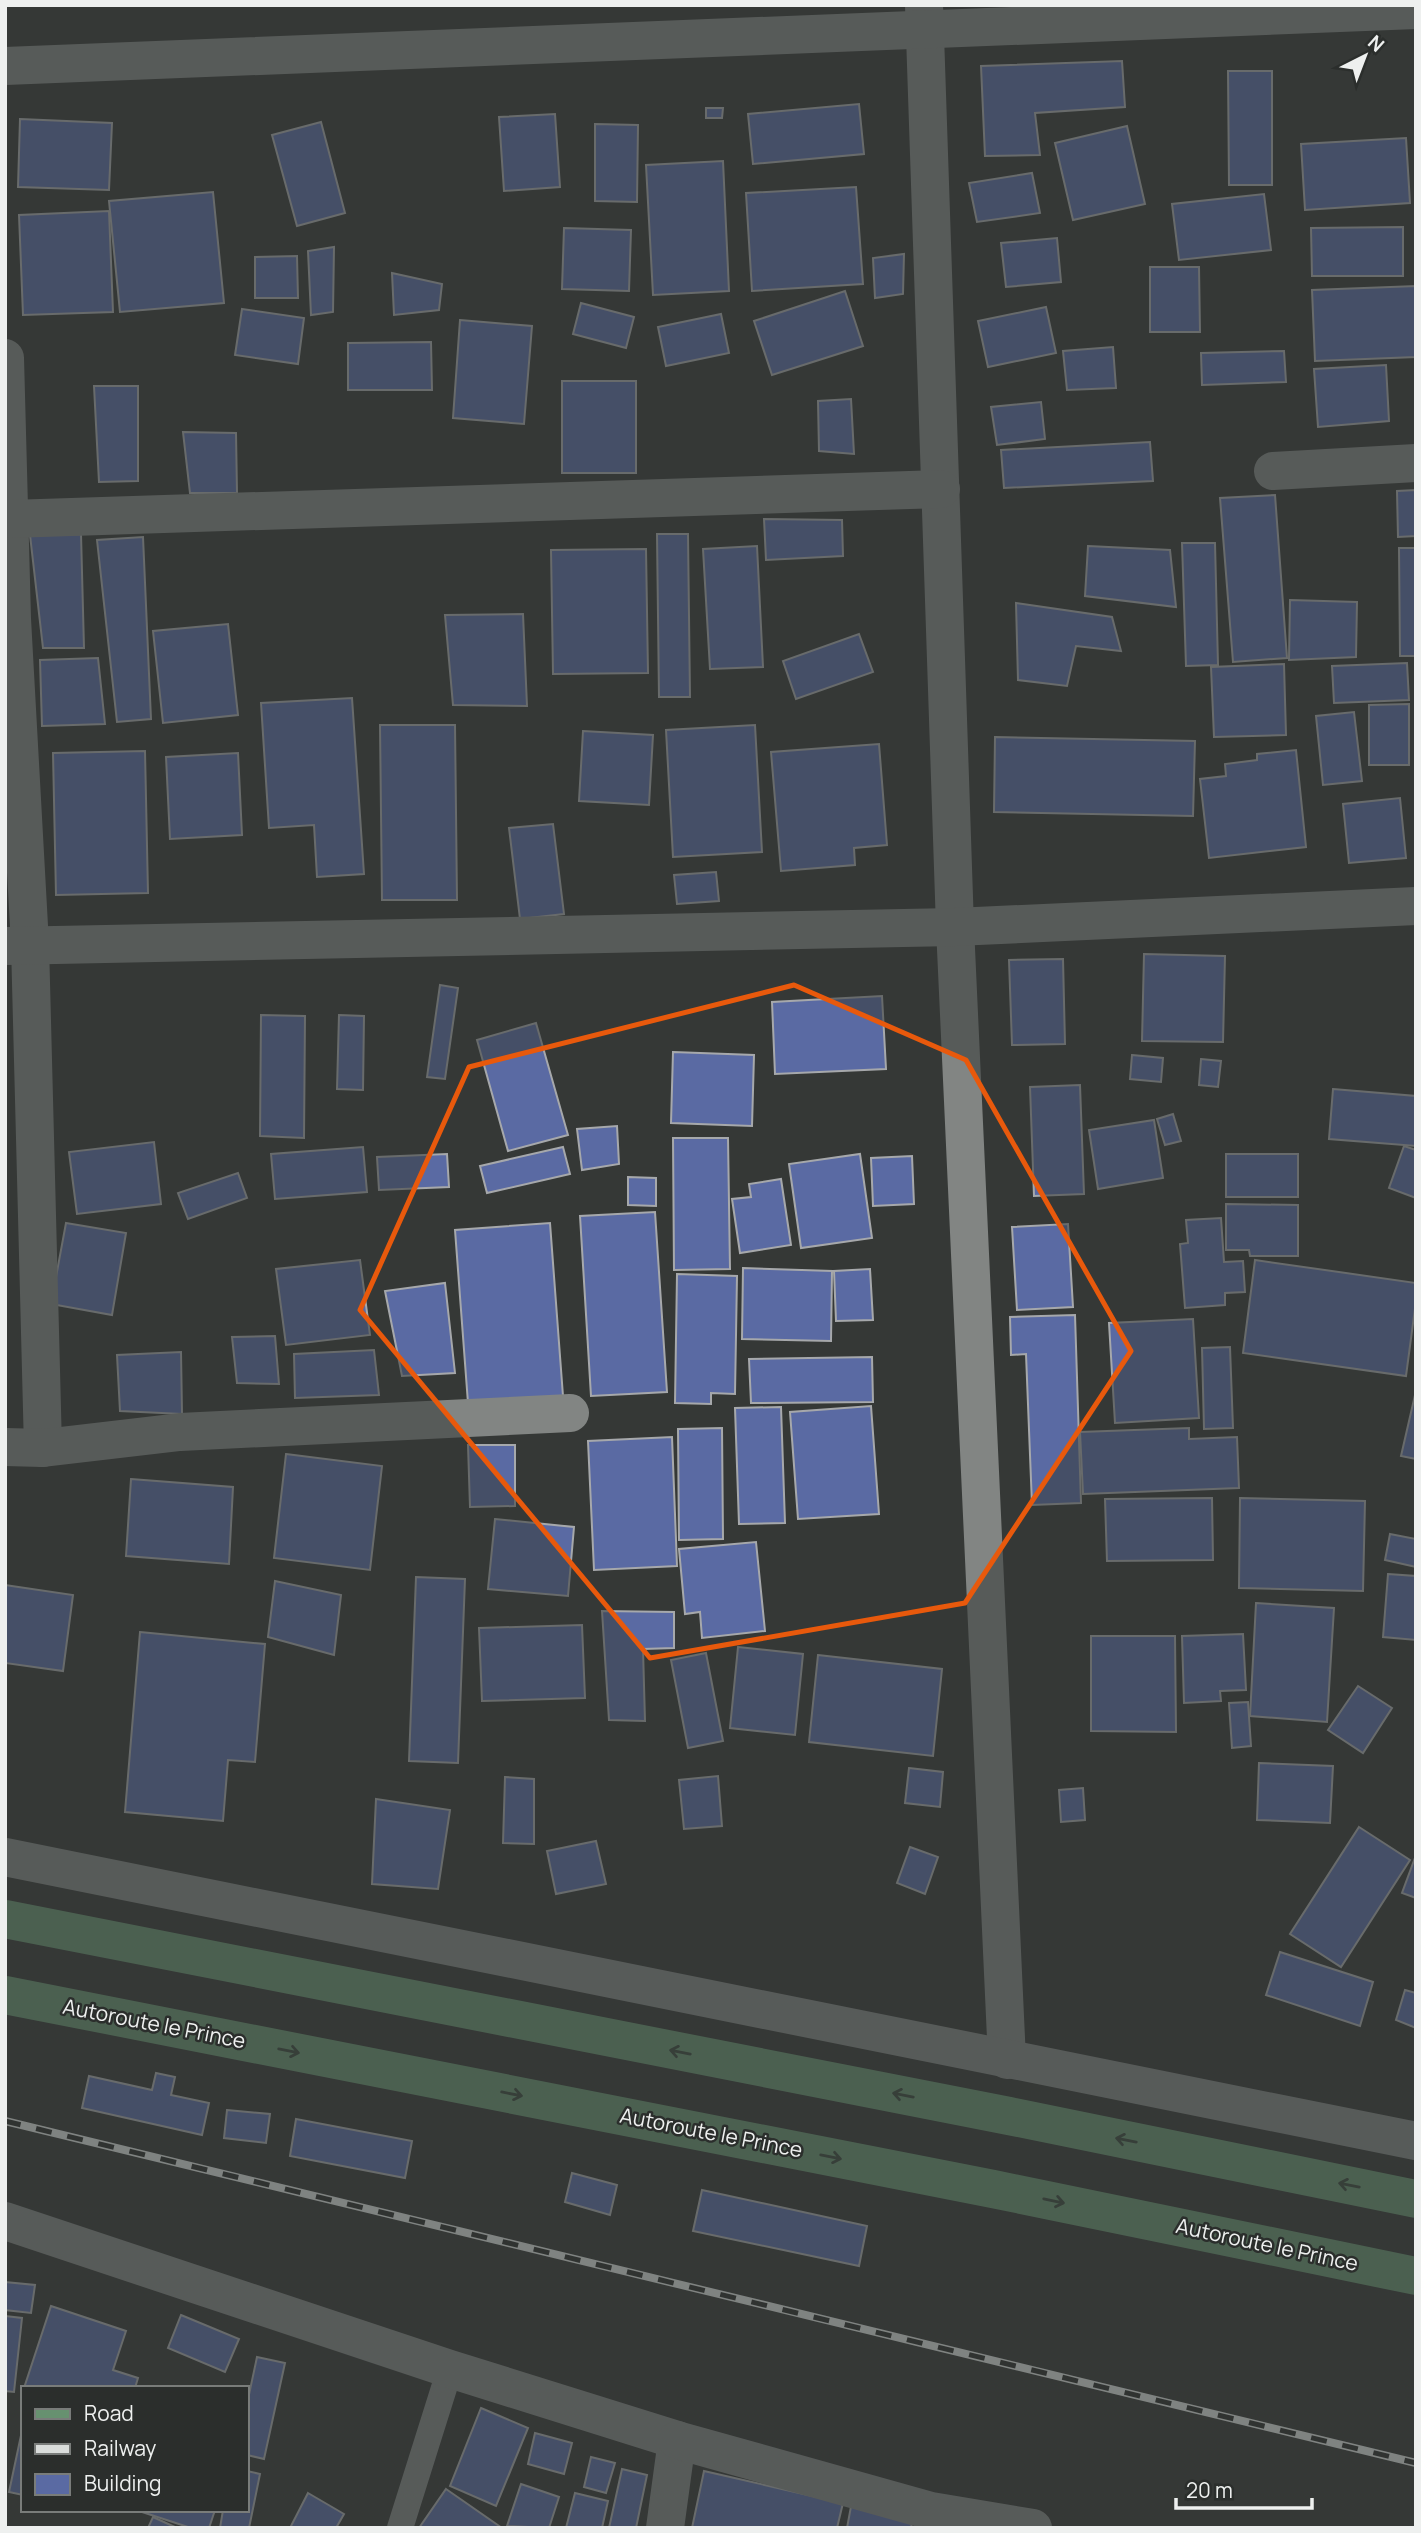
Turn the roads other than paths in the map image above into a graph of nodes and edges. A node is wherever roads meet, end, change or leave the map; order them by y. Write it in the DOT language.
graph roads {
  1 [pos="1416,10"];
  2 [pos="925,17"];
  3 [pos="5,66"];
  4 [pos="5,358"];
  5 [pos="1416,463"];
  6 [pos="1273,471"];
  7 [pos="941,489"];
  8 [pos="10,519"];
  9 [pos="8,619"];
  10 [pos="1416,906"];
  11 [pos="955,927"];
  12 [pos="17,945"];
  13 [pos="570,1413"];
  14 [pos="5,1447"];
  15 [pos="43,1448"];
  16 [pos="5,1857"];
  17 [pos="5,1919"];
  18 [pos="5,1995"];
  19 [pos="1007,2060"];
  20 [pos="1416,2141"];
  21 [pos="1416,2199"];
  22 [pos="5,2221"];
  23 [pos="1416,2276"];
  24 [pos="450,2369"];
  25 [pos="677,2440"];
  26 [pos="400,2528"];
  27 [pos="665,2528"];
  28 [pos="1033,2528"];
  1 -- 2 [label="street"];
  2 -- 3 [label="street"];
  2 -- 7 [label="street"];
  4 -- 8 [label="street"];
  5 -- 6 [label="street"];
  7 -- 8 [label="street"];
  7 -- 11 [label="street"];
  8 -- 9 [label="street"];
  9 -- 12 [label="street"];
  10 -- 11 [label="street"];
  11 -- 12 [label="street"];
  11 -- 19 [label="street"];
  12 -- 15 [label="street"];
  13 -- 15 [label="street"];
  14 -- 15 [label="street"];
  16 -- 19 [label="street"];
  21 -- 17 [label="main road, one-way"];
  18 -- 23 [label="main road, Autoroute le Prince, one-way"];
  19 -- 20 [label="street"];
  22 -- 24 [label="street"];
  24 -- 25 [label="street"];
  24 -- 26 [label="lane"];
  25 -- 27 [label="street"];
  25 -- 28 [label="street"];
}
